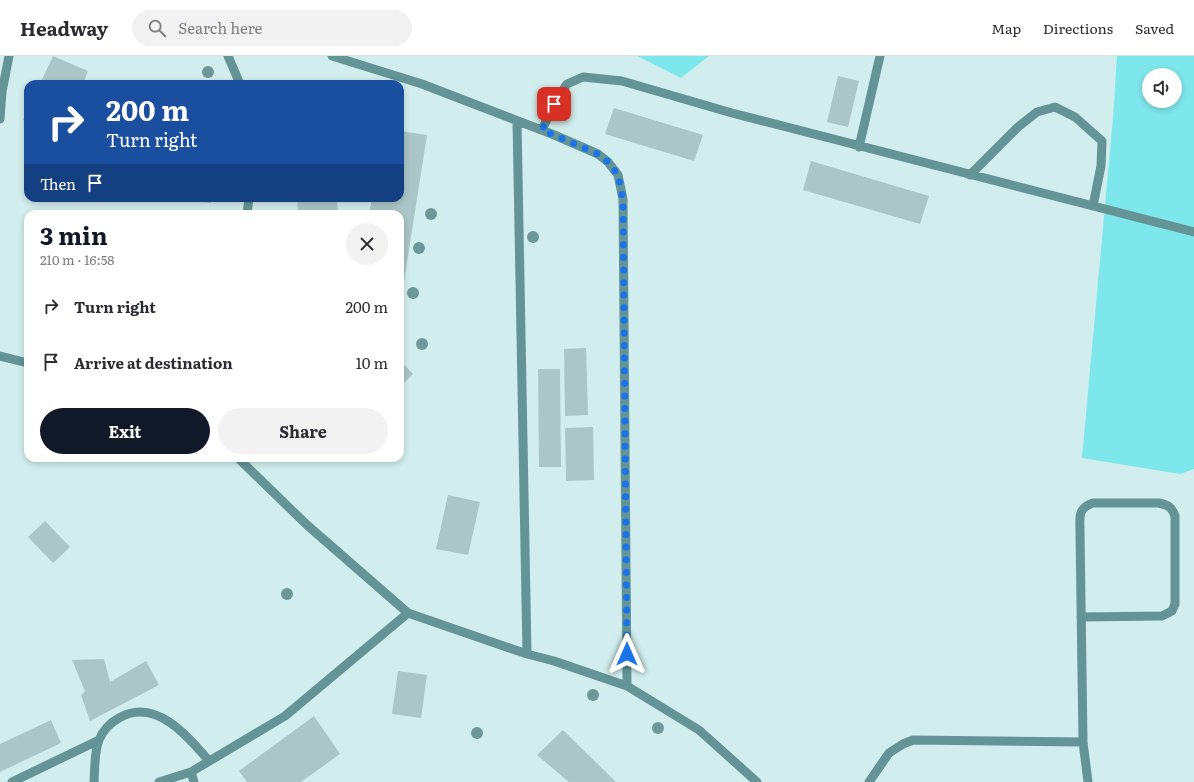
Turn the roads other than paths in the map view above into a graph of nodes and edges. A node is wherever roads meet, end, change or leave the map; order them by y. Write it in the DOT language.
graph roads {
  1 [pos="9,56"];
  2 [pos="228,56"];
  3 [pos="332,56"];
  4 [pos="880,56"];
  5 [pos="238,80"];
  6 [pos="0,119"];
  7 [pos="518,121"];
  8 [pos="542,130"];
  9 [pos="859,147"];
  10 [pos="970,175"];
  11 [pos="1093,206"];
  12 [pos="1194,232"];
  13 [pos="0,356"];
  14 [pos="24,362"];
  15 [pos="242,462"];
  16 [pos="408,613"];
  17 [pos="1081,617"];
  18 [pos="526,654"];
  19 [pos="627,686"];
  20 [pos="99,740"];
  21 [pos="1083,742"];
  22 [pos="209,761"];
  23 [pos="191,772"];
  24 [pos="12,782"];
  25 [pos="94,782"];
  26 [pos="160,782"];
  27 [pos="194,782"];
  28 [pos="757,782"];
  29 [pos="869,782"];
  30 [pos="1088,782"];
  1 -- 6 [label="lane"];
  2 -- 5 [label="lane"];
  3 -- 7 [label="lane"];
  4 -- 9 [label="lane"];
  7 -- 8 [label="lane"];
  7 -- 18 [label="lane"];
  8 -- 9 [label="lane"];
  8 -- 19 [label="lane"];
  9 -- 10 [label="lane"];
  10 -- 11 [label="lane"];
  10 -- 11 [label="lane"];
  11 -- 12 [label="lane"];
  13 -- 14 [label="lane"];
  15 -- 16 [label="lane"];
  16 -- 18 [label="lane"];
  16 -- 22 [label="lane"];
  17 -- 17 [label="lane"];
  17 -- 21 [label="lane"];
  18 -- 19 [label="lane"];
  19 -- 28 [label="lane"];
  20 -- 22 [label="lane"];
  20 -- 24 [label="lane"];
  20 -- 25 [label="lane"];
  21 -- 29 [label="lane"];
  21 -- 30 [label="lane"];
  22 -- 23 [label="lane"];
  23 -- 26 [label="lane"];
  23 -- 27 [label="lane"];
}
